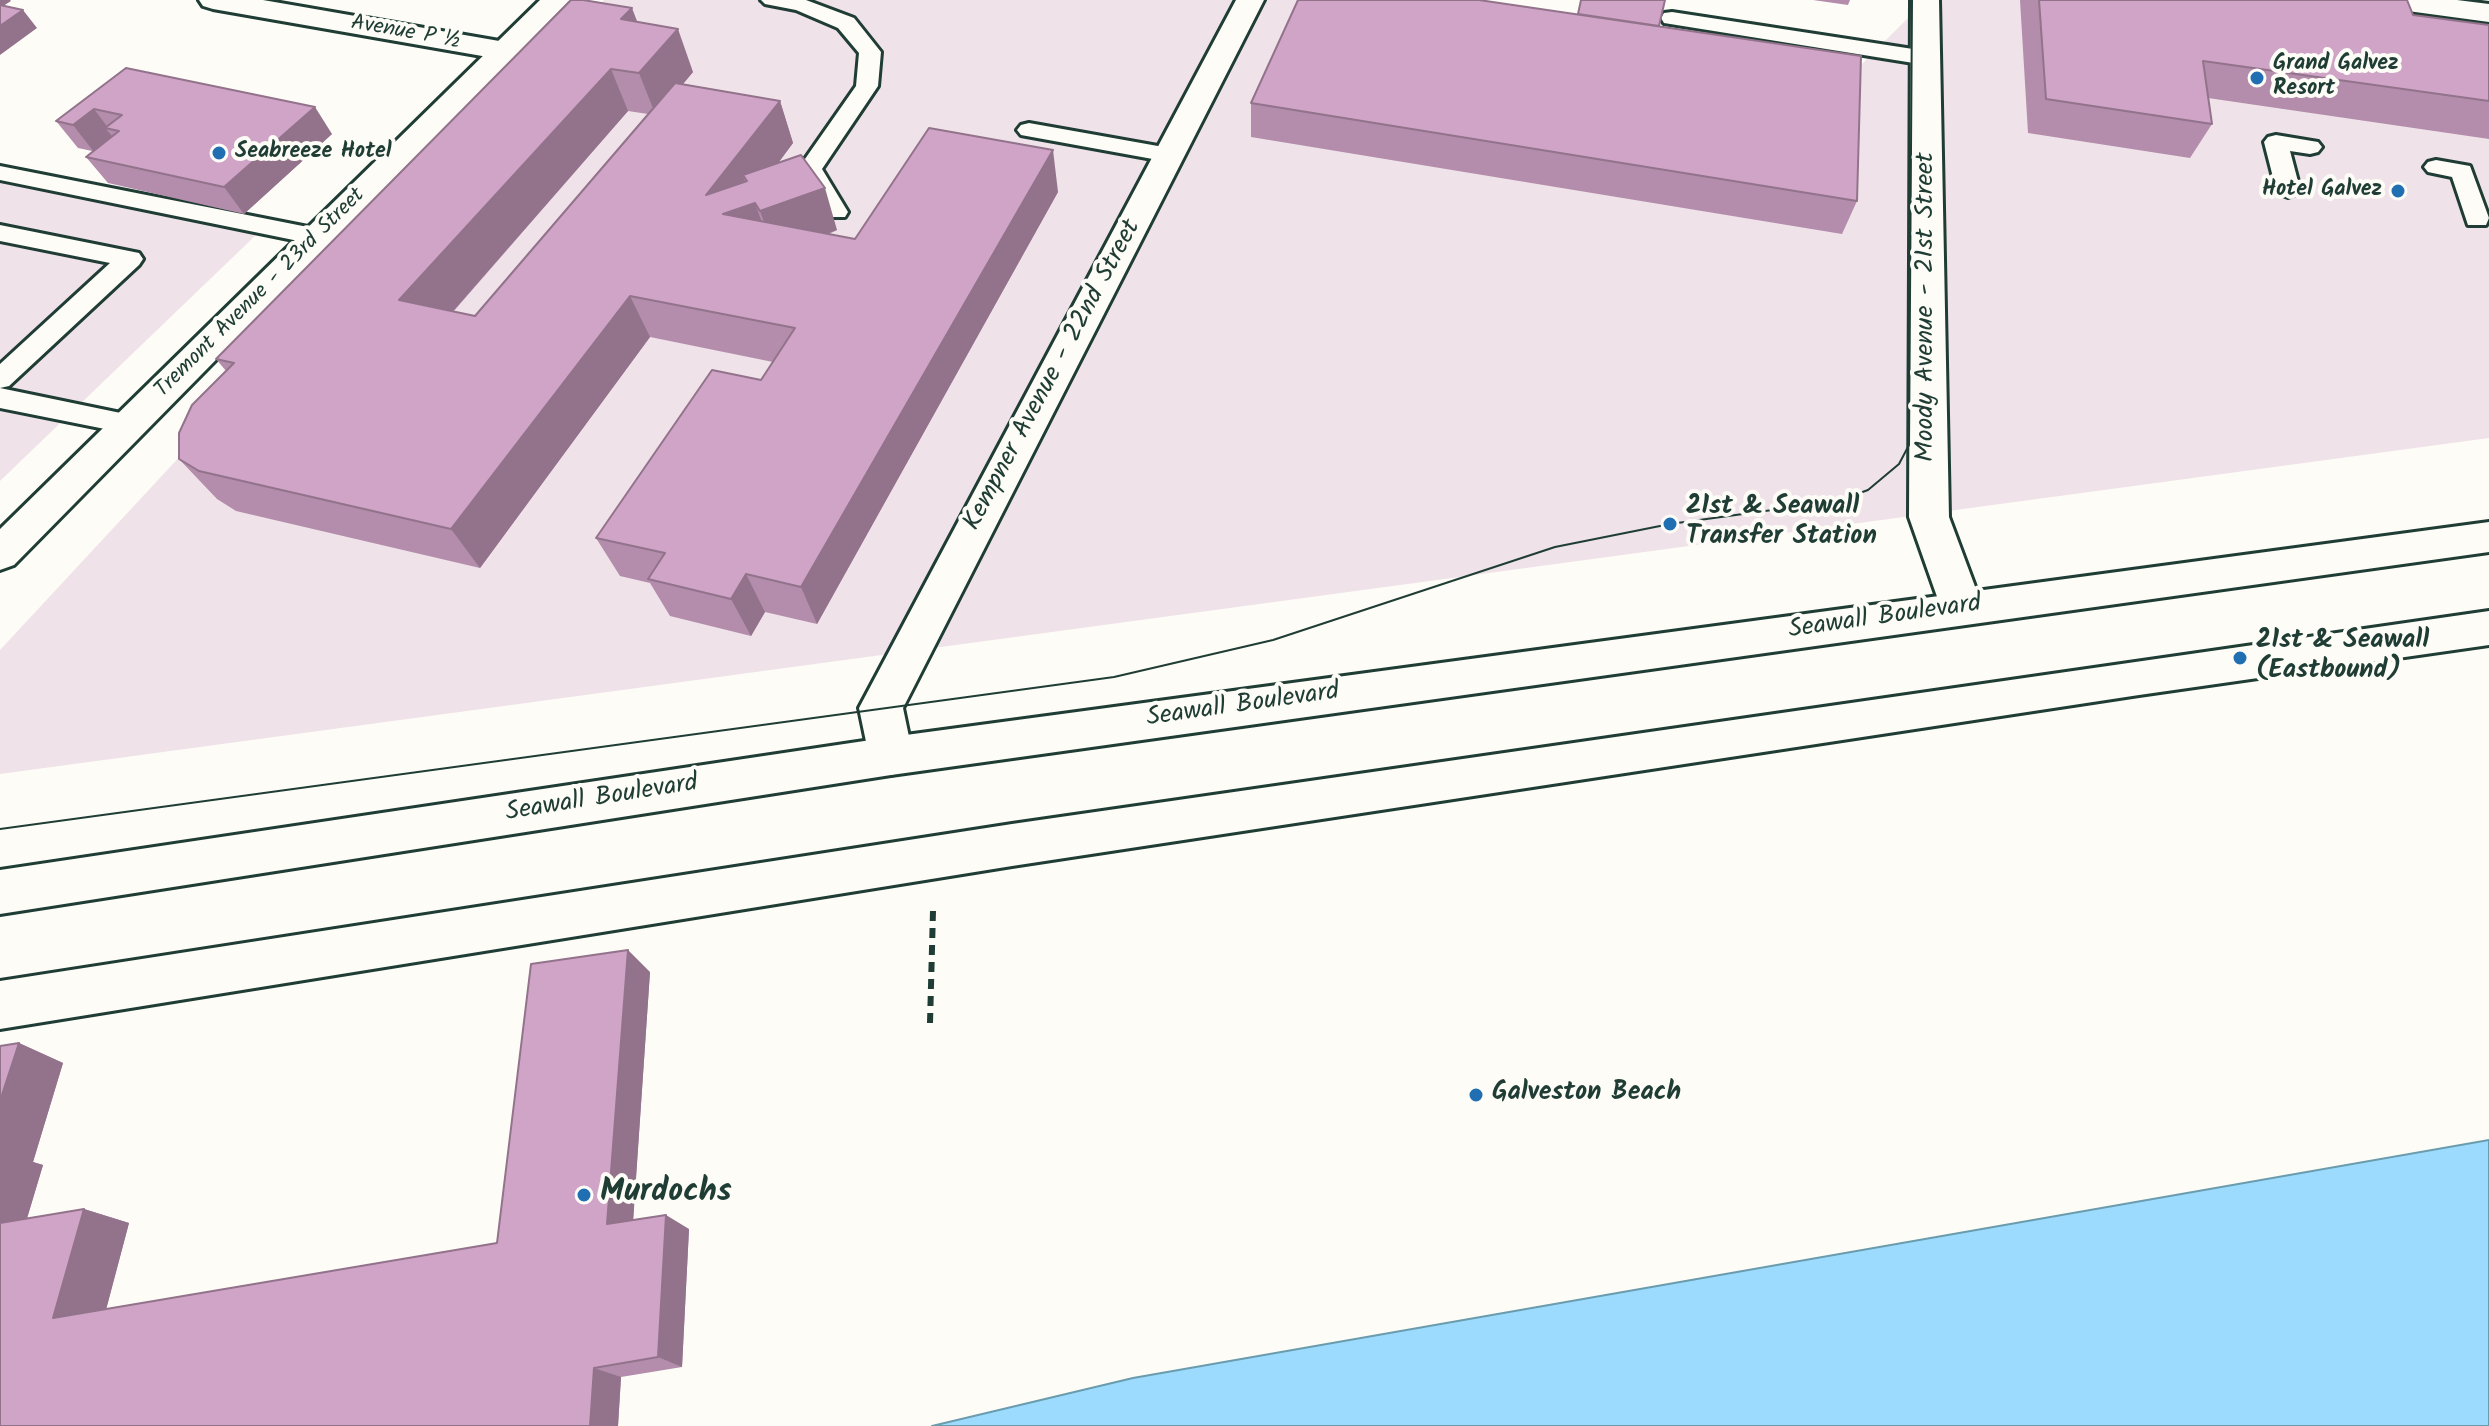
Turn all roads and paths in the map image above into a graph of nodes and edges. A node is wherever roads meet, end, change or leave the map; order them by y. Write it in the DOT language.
graph roads {
  1 [pos="213,0"];
  2 [pos="556,0"];
  3 [pos="772,0"];
  4 [pos="1250,0"];
  5 [pos="1925,0"];
  6 [pos="2393,0"];
  7 [pos="2489,13"];
  8 [pos="1672,18"];
  9 [pos="505,51"];
  10 [pos="1926,58"];
  11 [pos="1029,130"];
  12 [pos="2310,147"];
  13 [pos="1169,155"];
  14 [pos="2436,167"];
  15 [pos="0,173"];
  16 [pos="2288,189"];
  17 [pos="836,212"];
  18 [pos="2477,219"];
  19 [pos="12,235"];
  20 [pos="318,237"];
  21 [pos="0,259"];
  22 [pos="0,379"];
  23 [pos="0,398"];
  24 [pos="130,424"];
  25 [pos="2489,537"];
  26 [pos="0,554"];
  27 [pos="1962,608"];
  28 [pos="2489,628"];
  29 [pos="891,756"];
  30 [pos="0,892"];
  31 [pos="933,901"];
  32 [pos="0,1005"];
  33 [pos="930,1023"];
  1 -- 9 [label="street, Avenue P ½"];
  2 -- 9 [label="street, Tremont Avenue - 23rd Street"];
  3 -- 17 [label="lane"];
  4 -- 13 [label="street, Kempner Avenue - 22nd Street"];
  5 -- 10 [label="street, Moody Avenue - 21st Street"];
  6 -- 7 [label="street"];
  8 -- 10 [label="lane"];
  9 -- 20 [label="street, Tremont Avenue - 23rd Street"];
  10 -- 27 [label="street, Moody Avenue - 21st Street"];
  11 -- 13 [label="lane"];
  12 -- 16 [label="lane"];
  13 -- 29 [label="street, Kempner Avenue - 22nd Street"];
  14 -- 18 [label="lane"];
  15 -- 20 [label="lane"];
  19 -- 21 [label="lane"];
  19 -- 22 [label="lane"];
  20 -- 24 [label="street, Tremont Avenue - 23rd Street"];
  23 -- 24 [label="lane"];
  24 -- 26 [label="street, Tremont Avenue - 23rd Street"];
  25 -- 27 [label="street, Seawall Boulevard"];
  27 -- 29 [label="street, Seawall Boulevard"];
  28 -- 32 [label="street"];
  29 -- 30 [label="street, Seawall Boulevard"];
  31 -- 33 [label="path"];
}
